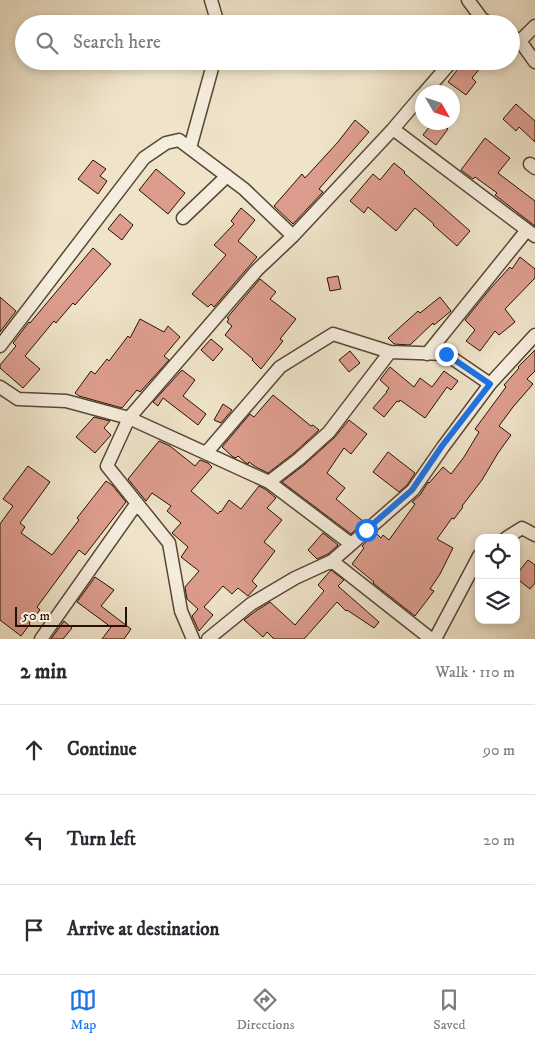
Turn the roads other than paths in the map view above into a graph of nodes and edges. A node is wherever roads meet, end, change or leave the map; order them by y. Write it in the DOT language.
graph roads {
  1 [pos="211,0"];
  2 [pos="468,0"];
  3 [pos="215,15"];
  4 [pos="479,15"];
  5 [pos="535,26"];
  6 [pos="520,35"];
  7 [pos="520,43"];
  8 [pos="535,62"];
  9 [pos="212,70"];
  10 [pos="444,70"];
  11 [pos="432,85"];
  12 [pos="415,104"];
  13 [pos="393,129"];
  14 [pos="190,148"];
  15 [pos="227,176"];
  16 [pos="182,218"];
  17 [pos="531,233"];
  18 [pos="293,236"];
  19 [pos="535,335"];
  20 [pos="0,346"];
  21 [pos="390,352"];
  22 [pos="427,354"];
  23 [pos="490,384"];
  24 [pos="0,387"];
  25 [pos="128,418"];
  26 [pos="206,453"];
  27 [pos="269,482"];
  28 [pos="137,503"];
  29 [pos="512,534"];
  30 [pos="535,535"];
  31 [pos="351,544"];
  32 [pos="332,561"];
  33 [pos="475,564"];
  34 [pos="41,639"];
  35 [pos="193,639"];
  36 [pos="208,639"];
  37 [pos="431,639"];
  38 [pos="436,639"];
  1 -- 3 [label="street"];
  2 -- 4 [label="street"];
  5 -- 6 [label="street"];
  7 -- 8 [label="street"];
  9 -- 14 [label="street"];
  10 -- 11 [label="street"];
  12 -- 13 [label="street"];
  13 -- 17 [label="street"];
  13 -- 18 [label="street"];
  14 -- 15 [label="street"];
  14 -- 20 [label="street"];
  15 -- 16 [label="street"];
  15 -- 18 [label="street"];
  17 -- 22 [label="street"];
  18 -- 25 [label="street"];
  19 -- 23 [label="street"];
  21 -- 22 [label="street"];
  21 -- 26 [label="street"];
  21 -- 27 [label="street"];
  22 -- 23 [label="street"];
  23 -- 31 [label="street"];
  24 -- 25 [label="street"];
  25 -- 26 [label="street"];
  25 -- 28 [label="street"];
  26 -- 27 [label="street"];
  27 -- 31 [label="street"];
  28 -- 34 [label="street"];
  28 -- 35 [label="street"];
  29 -- 30 [label="street"];
  31 -- 32 [label="street"];
  32 -- 36 [label="street"];
  32 -- 37 [label="street"];
  33 -- 38 [label="street"];
}
